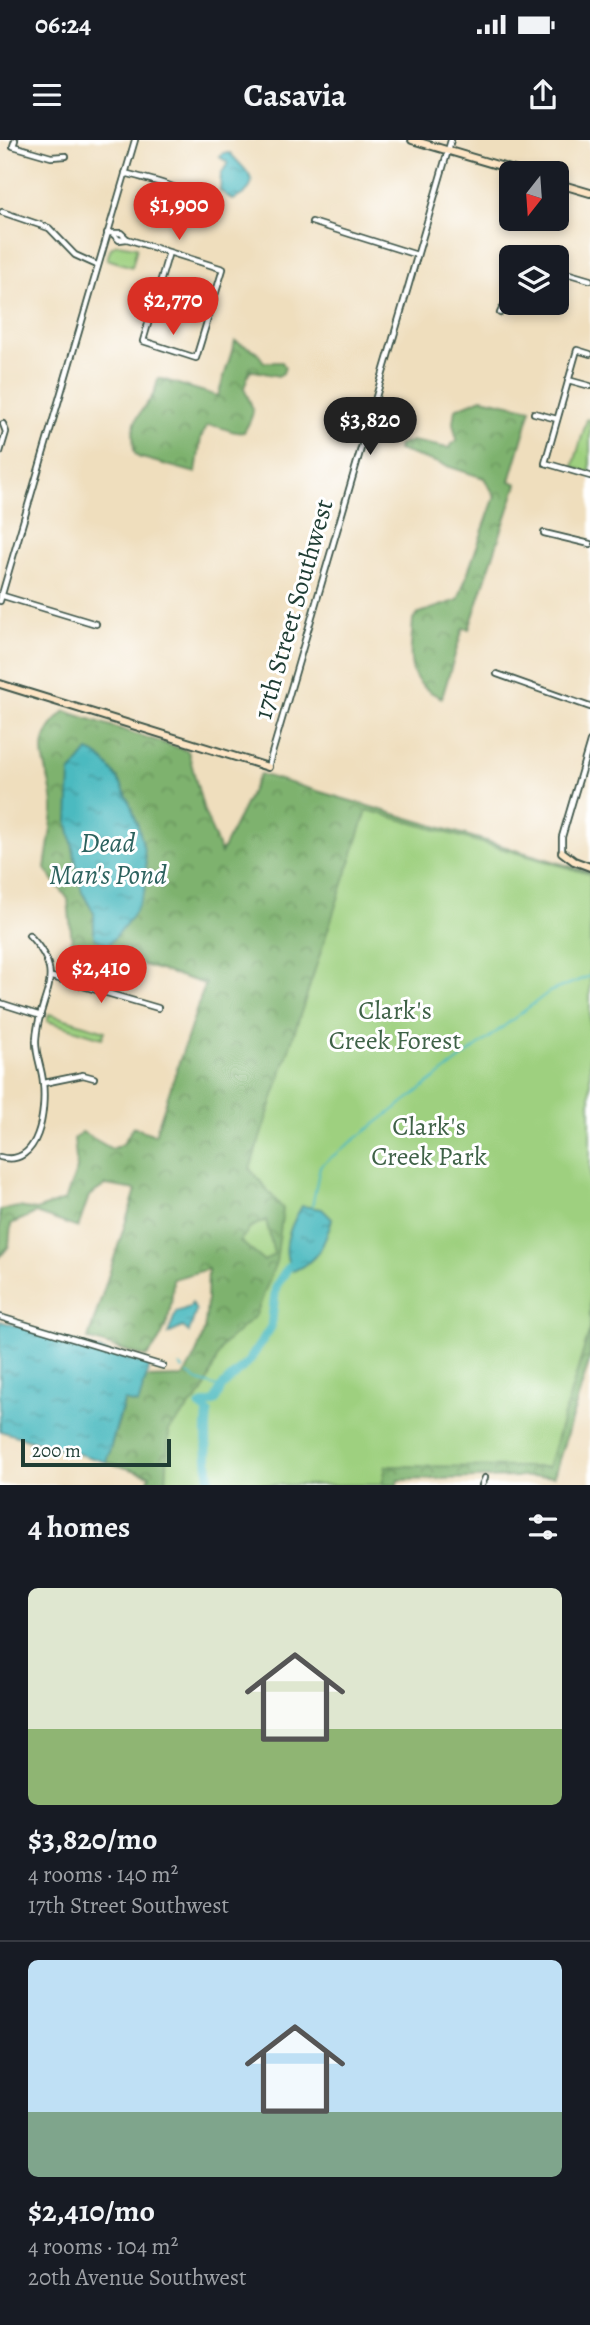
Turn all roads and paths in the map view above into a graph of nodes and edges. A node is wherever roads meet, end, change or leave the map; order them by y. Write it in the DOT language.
graph roads {
  1 [pos="135,140"];
  2 [pos="412,140"];
  3 [pos="451,140"];
  4 [pos="14,143"];
  5 [pos="447,152"];
  6 [pos="66,156"];
  7 [pos="499,166"];
  8 [pos="125,173"];
  9 [pos="569,186"];
  10 [pos="590,192"];
  11 [pos="2,212"];
  12 [pos="208,220"];
  13 [pos="312,222"];
  14 [pos="110,233"];
  15 [pos="169,252"];
  16 [pos="417,255"];
  17 [pos="97,265"];
  18 [pos="569,274"];
  19 [pos="590,280"];
  20 [pos="590,354"];
  21 [pos="568,380"];
  22 [pos="590,386"];
  23 [pos="534,413"];
  24 [pos="557,419"];
  25 [pos="3,424"];
  26 [pos="0,452"];
  27 [pos="590,476"];
  28 [pos="544,533"];
  29 [pos="590,544"];
  30 [pos="1,597"];
  31 [pos="96,624"];
  32 [pos="497,674"];
  33 [pos="0,684"];
  34 [pos="590,707"];
  35 [pos="590,742"];
  36 [pos="268,767"];
  37 [pos="562,852"];
  38 [pos="590,867"];
  39 [pos="29,935"];
  40 [pos="52,977"];
  41 [pos="0,1003"];
  42 [pos="158,1008"];
  43 [pos="41,1016"];
  44 [pos="94,1078"];
  45 [pos="44,1083"];
  46 [pos="0,1157"];
  47 [pos="0,1317"];
  48 [pos="163,1366"];
  49 [pos="485,1478"];
  50 [pos="482,1485"];
  1 -- 8 [label="street"];
  2 -- 5 [label="street"];
  3 -- 5 [label="street, 17th Street Southwest"];
  4 -- 6 [label="street"];
  5 -- 7 [label="street"];
  5 -- 16 [label="street, 17th Street Southwest"];
  8 -- 12 [label="street"];
  8 -- 14 [label="street"];
  9 -- 10 [label="street"];
  11 -- 17 [label="street"];
  13 -- 16 [label="street"];
  14 -- 15 [label="street"];
  14 -- 17 [label="street"];
  15 -- 15 [label="street"];
  16 -- 36 [label="street, 17th Street Southwest"];
  17 -- 30 [label="street"];
  18 -- 19 [label="street"];
  20 -- 21 [label="street"];
  21 -- 22 [label="street"];
  21 -- 24 [label="street"];
  23 -- 24 [label="street"];
  24 -- 27 [label="street"];
  25 -- 26 [label="street"];
  28 -- 29 [label="street"];
  30 -- 31 [label="street"];
  32 -- 34 [label="street"];
  33 -- 36 [label="street"];
  35 -- 37 [label="street"];
  37 -- 38 [label="street"];
  39 -- 40 [label="street"];
  40 -- 42 [label="street"];
  40 -- 43 [label="street"];
  41 -- 43 [label="street"];
  43 -- 45 [label="street"];
  44 -- 45 [label="street"];
  45 -- 46 [label="street"];
  47 -- 48 [label="street"];
  49 -- 50 [label="street"];
}
